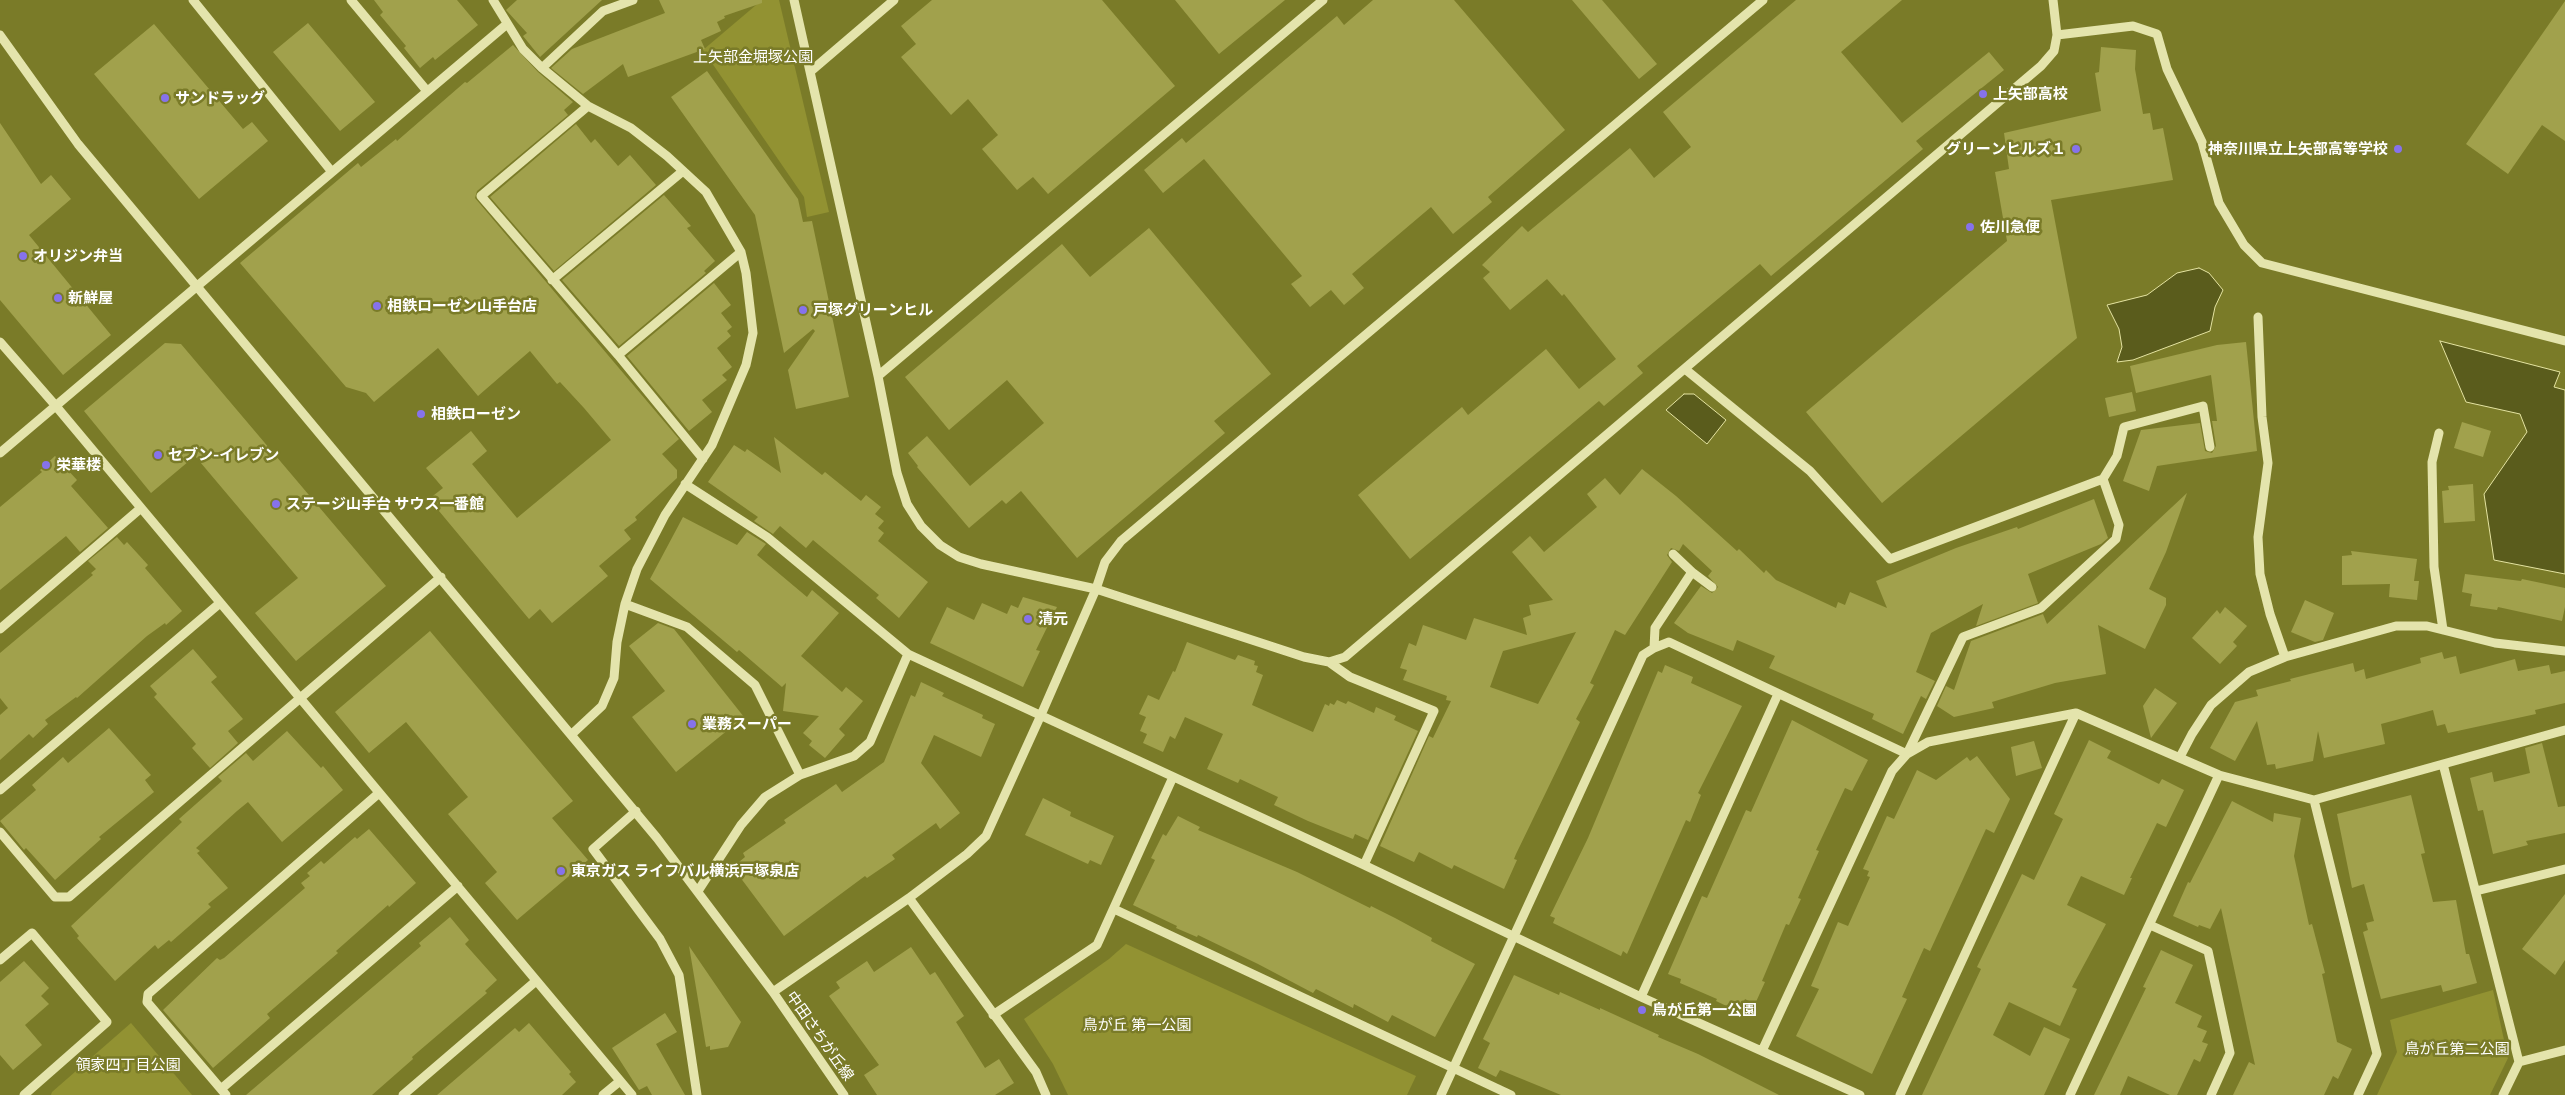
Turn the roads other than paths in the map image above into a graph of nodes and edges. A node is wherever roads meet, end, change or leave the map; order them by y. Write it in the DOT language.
graph roads {
  1 [pos="193,0"];
  2 [pos="351,0"];
  3 [pos="493,0"];
  4 [pos="633,0"];
  5 [pos="794,0"];
  6 [pos="894,0"];
  7 [pos="1323,0"];
  8 [pos="1763,0"];
  9 [pos="2053,0"];
  10 [pos="507,24"];
  11 [pos="0,35"];
  12 [pos="2058,35"];
  13 [pos="542,68"];
  14 [pos="811,71"];
  15 [pos="427,91"];
  16 [pos="588,106"];
  17 [pos="683,171"];
  18 [pos="332,172"];
  19 [pos="741,252"];
  20 [pos="552,280"];
  21 [pos="197,286"];
  22 [pos="2258,317"];
  23 [pos="2565,341"];
  24 [pos="0,342"];
  25 [pos="618,355"];
  26 [pos="1685,368"];
  27 [pos="878,376"];
  28 [pos="55,405"];
  29 [pos="2439,433"];
  30 [pos="2210,447"];
  31 [pos="0,453"];
  32 [pos="703,459"];
  33 [pos="2103,480"];
  34 [pos="685,484"];
  35 [pos="141,508"];
  36 [pos="1673,554"];
  37 [pos="1692,572"];
  38 [pos="441,577"];
  39 [pos="1712,587"];
  40 [pos="1096,589"];
  41 [pos="220,603"];
  42 [pos="625,604"];
  43 [pos="0,628"];
  44 [pos="2443,630"];
  45 [pos="1654,648"];
  46 [pos="2565,651"];
  47 [pos="908,654"];
  48 [pos="2285,658"];
  49 [pos="1328,662"];
  50 [pos="1778,694"];
  51 [pos="300,698"];
  52 [pos="2076,713"];
  53 [pos="1041,715"];
  54 [pos="2565,730"];
  55 [pos="572,734"];
  56 [pos="1907,754"];
  57 [pos="2180,757"];
  58 [pos="2443,764"];
  59 [pos="800,775"];
  60 [pos="2219,775"];
  61 [pos="1173,776"];
  62 [pos="0,790"];
  63 [pos="379,793"];
  64 [pos="2314,800"];
  65 [pos="636,812"];
  66 [pos="0,832"];
  67 [pos="1364,864"];
  68 [pos="2565,869"];
  69 [pos="458,886"];
  70 [pos="698,890"];
  71 [pos="2476,891"];
  72 [pos="909,898"];
  73 [pos="1114,909"];
  74 [pos="2150,925"];
  75 [pos="1512,936"];
  76 [pos="0,960"];
  77 [pos="536,981"];
  78 [pos="773,992"];
  79 [pos="1641,997"];
  80 [pos="993,1015"];
  81 [pos="2565,1050"];
  82 [pos="1762,1051"];
  83 [pos="2519,1062"];
  84 [pos="1454,1067"];
  85 [pos="620,1081"];
  86 [pos="223,1092"];
  87 [pos="24,1095"];
  88 [pos="403,1095"];
  89 [pos="603,1095"];
  90 [pos="632,1095"];
  91 [pos="697,1095"];
  92 [pos="844,1095"];
  93 [pos="1046,1095"];
  94 [pos="1441,1095"];
  95 [pos="1511,1095"];
  96 [pos="1860,1095"];
  97 [pos="1900,1095"];
  98 [pos="2070,1095"];
  99 [pos="2212,1095"];
  100 [pos="2358,1095"];
  101 [pos="2503,1095"];
  1 -- 18 [label="street"];
  2 -- 15 [label="street"];
  3 -- 10 [label="street"];
  4 -- 13 [label="street"];
  5 -- 14 [label="street"];
  6 -- 14 [label="street"];
  7 -- 27 [label="street"];
  8 -- 40 [label="street"];
  9 -- 12 [label="street"];
  10 -- 13 [label="street"];
  10 -- 15 [label="street"];
  11 -- 21 [label="street, 中田さちが丘線"];
  12 -- 23 [label="street"];
  12 -- 26 [label="street"];
  13 -- 16 [label="street"];
  14 -- 27 [label="street"];
  15 -- 18 [label="street"];
  16 -- 17 [label="street"];
  16 -- 20 [label="street"];
  17 -- 19 [label="street"];
  17 -- 20 [label="street"];
  18 -- 21 [label="street"];
  19 -- 25 [label="street"];
  19 -- 32 [label="street"];
  20 -- 25 [label="street"];
  21 -- 28 [label="street"];
  21 -- 38 [label="street, 中田さちが丘線"];
  22 -- 48 [label="street"];
  24 -- 28 [label="street"];
  25 -- 32 [label="street"];
  26 -- 33 [label="street"];
  26 -- 49 [label="street"];
  27 -- 40 [label="street"];
  28 -- 31 [label="street"];
  28 -- 35 [label="street"];
  29 -- 44 [label="street"];
  30 -- 33 [label="street"];
  32 -- 34 [label="street"];
  33 -- 56 [label="street"];
  34 -- 42 [label="street"];
  34 -- 47 [label="street"];
  35 -- 41 [label="street"];
  35 -- 43 [label="street"];
  36 -- 37 [label="street"];
  37 -- 39 [label="street"];
  37 -- 45 [label="street"];
  38 -- 51 [label="street"];
  38 -- 55 [label="street, 中田さちが丘線"];
  40 -- 49 [label="street"];
  40 -- 53 [label="street"];
  41 -- 51 [label="street"];
  41 -- 62 [label="street"];
  42 -- 55 [label="street"];
  42 -- 59 [label="street"];
  44 -- 46 [label="street"];
  44 -- 48 [label="street"];
  45 -- 50 [label="street"];
  45 -- 75 [label="street"];
  47 -- 53 [label="street"];
  47 -- 59 [label="street"];
  48 -- 57 [label="street"];
  49 -- 67 [label="street"];
  50 -- 56 [label="street"];
  50 -- 79 [label="street"];
  51 -- 63 [label="street"];
  51 -- 66 [label="street"];
  52 -- 56 [label="street"];
  52 -- 57 [label="street"];
  52 -- 97 [label="street"];
  53 -- 61 [label="street"];
  53 -- 72 [label="street"];
  54 -- 58 [label="street"];
  55 -- 65 [label="street, 中田さちが丘線"];
  56 -- 82 [label="street"];
  57 -- 60 [label="street"];
  58 -- 64 [label="street"];
  58 -- 71 [label="street"];
  59 -- 70 [label="street"];
  60 -- 64 [label="street"];
  60 -- 74 [label="street"];
  61 -- 67 [label="street"];
  61 -- 73 [label="street"];
  63 -- 69 [label="street"];
  63 -- 86 [label="street"];
  64 -- 100 [label="street"];
  65 -- 70 [label="street, 中田さちが丘線"];
  65 -- 91 [label="street"];
  67 -- 75 [label="street"];
  68 -- 71 [label="street"];
  69 -- 77 [label="street"];
  69 -- 86 [label="street"];
  70 -- 78 [label="street, 中田さちが丘線"];
  71 -- 83 [label="street"];
  72 -- 78 [label="street"];
  72 -- 80 [label="street"];
  73 -- 80 [label="street"];
  73 -- 84 [label="street"];
  74 -- 98 [label="street"];
  74 -- 99 [label="street"];
  75 -- 79 [label="street"];
  75 -- 84 [label="street"];
  76 -- 87 [label="street"];
  77 -- 85 [label="street"];
  77 -- 88 [label="street"];
  78 -- 92 [label="street, 中田さちが丘線"];
  79 -- 82 [label="street"];
  80 -- 93 [label="street"];
  81 -- 83 [label="street"];
  82 -- 96 [label="street"];
  83 -- 101 [label="street"];
  84 -- 94 [label="street"];
  84 -- 95 [label="street"];
  85 -- 89 [label="street"];
  85 -- 90 [label="street"];
}
